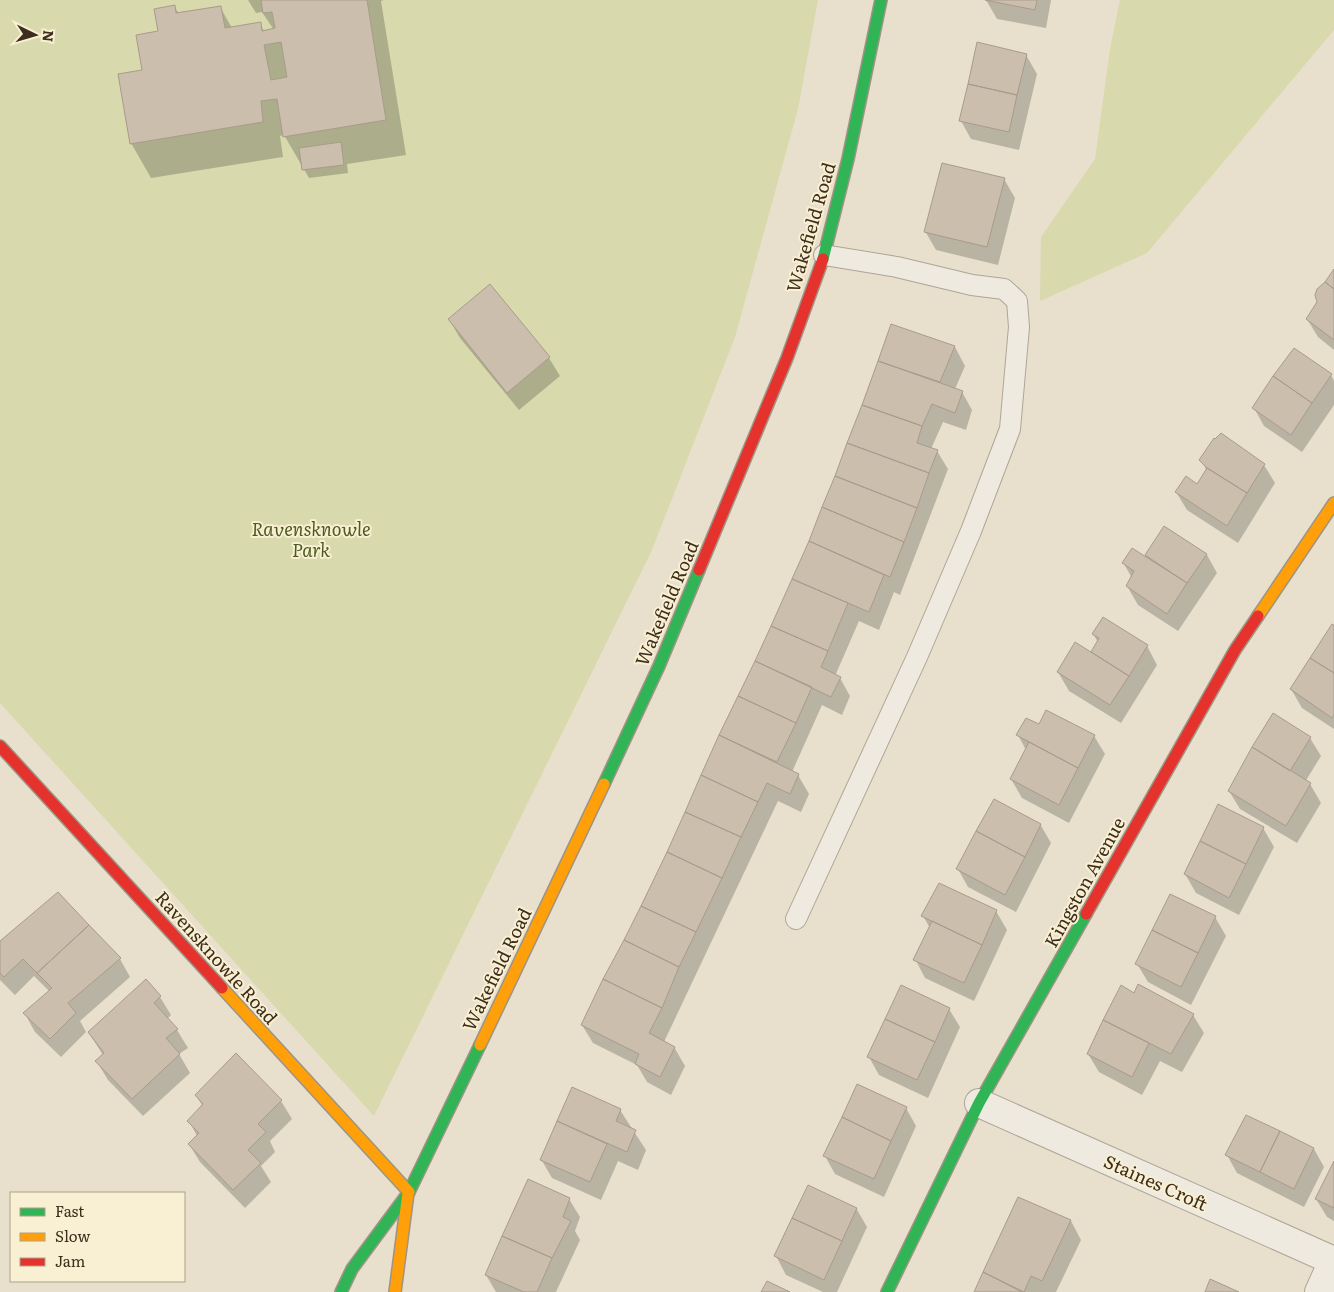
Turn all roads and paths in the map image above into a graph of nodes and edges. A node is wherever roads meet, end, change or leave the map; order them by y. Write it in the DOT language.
graph roads {
  1 [pos="881,0"];
  2 [pos="824,255"];
  3 [pos="1334,503"];
  4 [pos="0,746"];
  5 [pos="796,919"];
  6 [pos="979,1103"];
  7 [pos="409,1192"];
  8 [pos="1333,1261"];
  9 [pos="341,1292"];
  10 [pos="395,1292"];
  11 [pos="887,1292"];
  12 [pos="1319,1292"];
  1 -- 2 [label="main road, Wakefield Road"];
  2 -- 5 [label="lane"];
  2 -- 7 [label="main road, Wakefield Road"];
  3 -- 6 [label="main road, Kingston Avenue"];
  4 -- 7 [label="main road, Ravensknowle Road"];
  6 -- 8 [label="street, Staines Croft"];
  6 -- 11 [label="main road, Kingston Avenue"];
  7 -- 9 [label="main road, Wakefield Road"];
  7 -- 10 [label="main road, Wakefield Road"];
  8 -- 12 [label="street, Staines Croft"];
}
